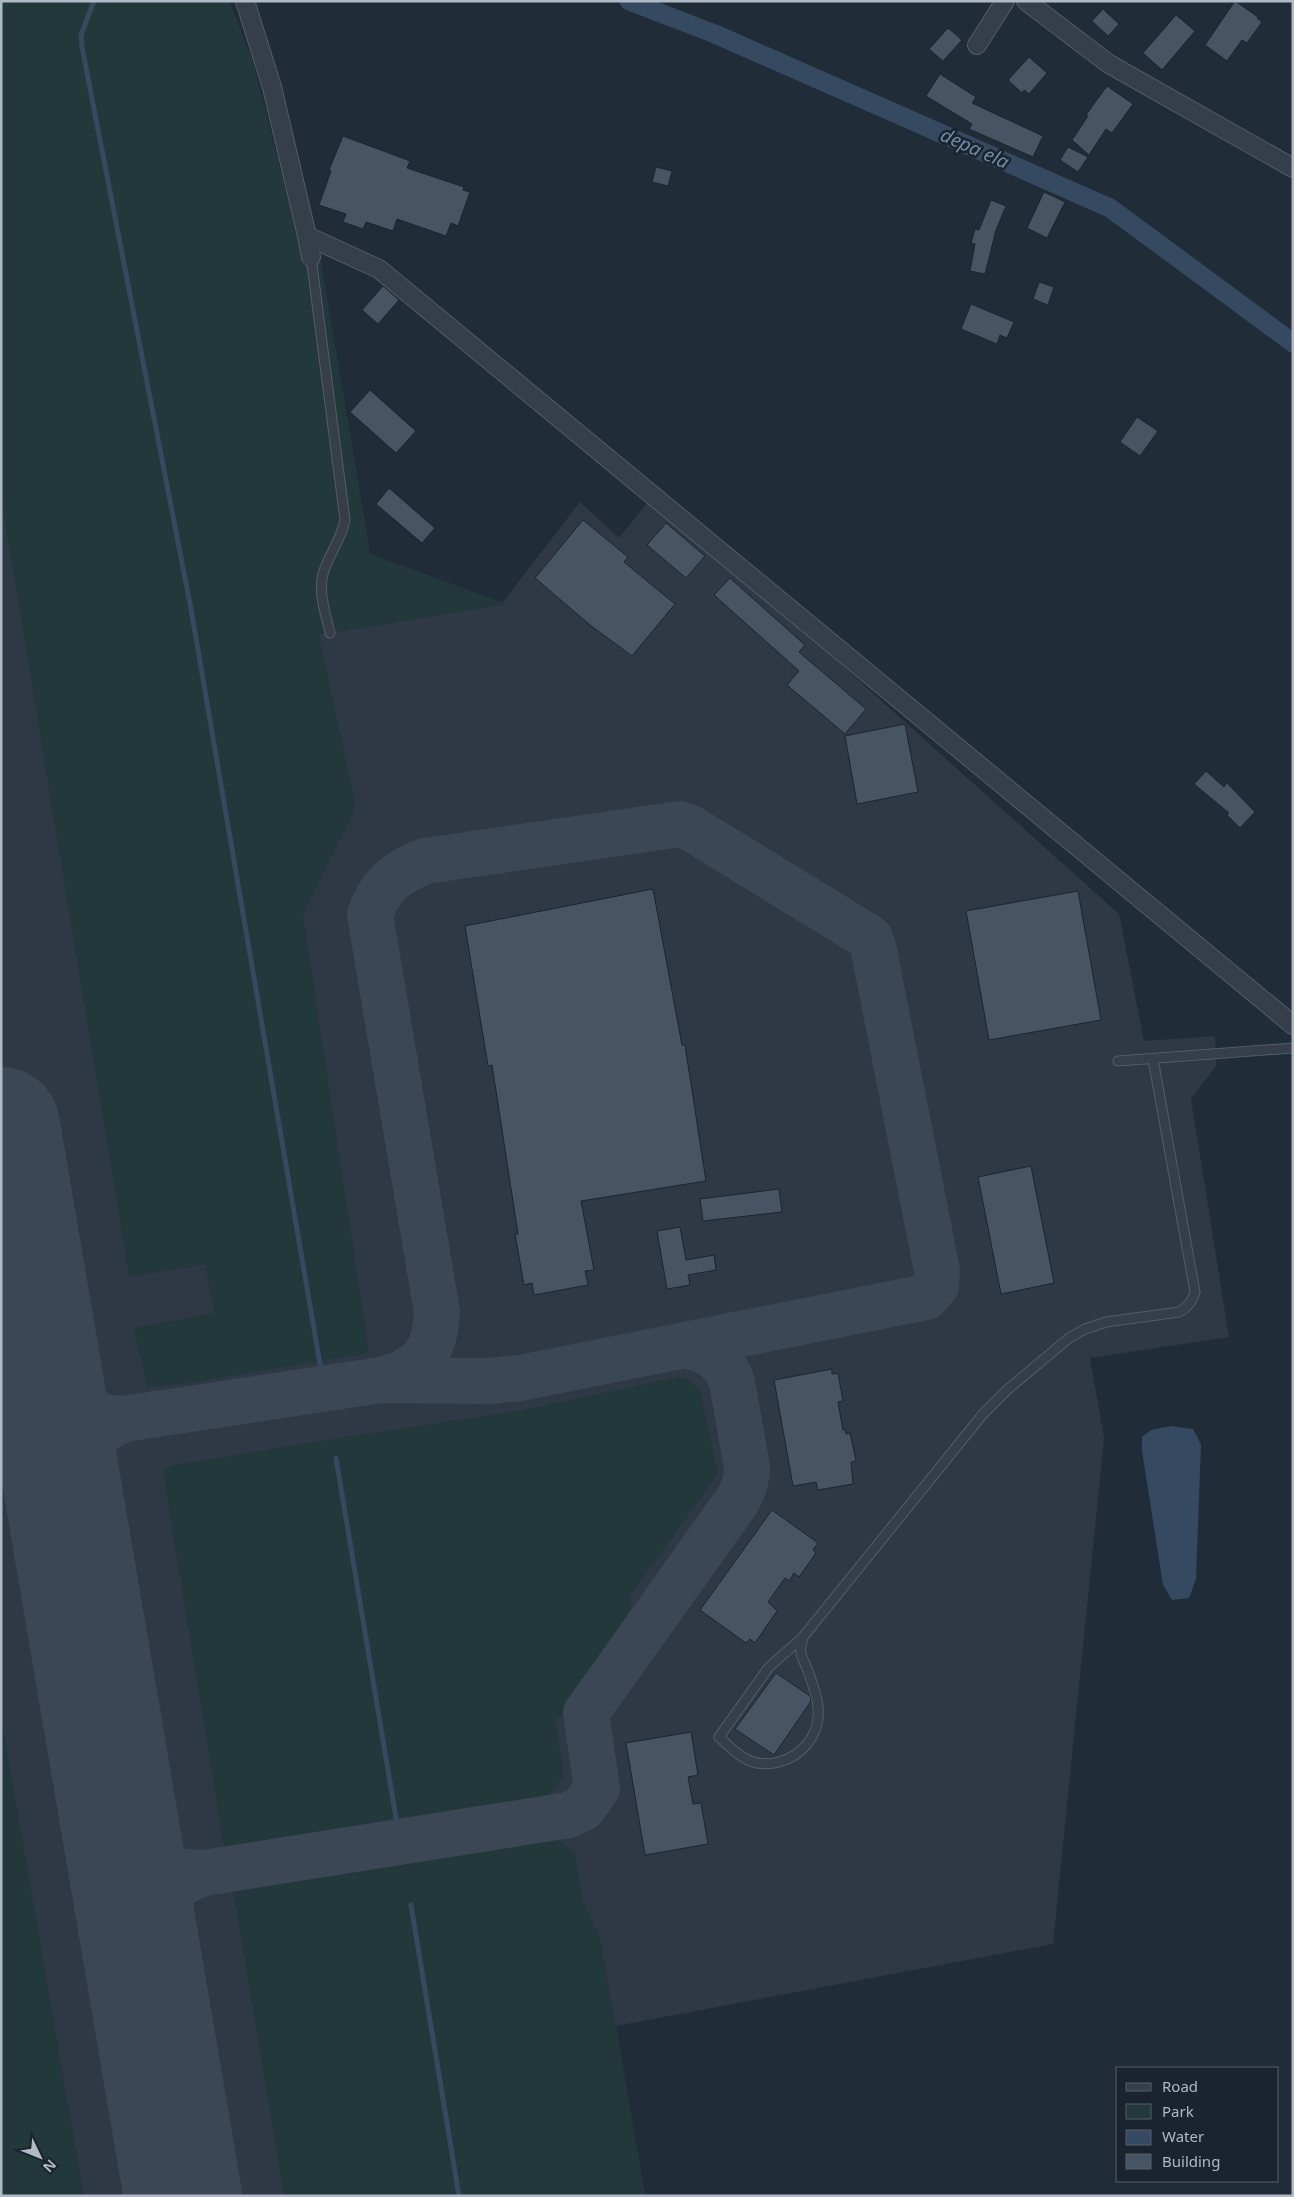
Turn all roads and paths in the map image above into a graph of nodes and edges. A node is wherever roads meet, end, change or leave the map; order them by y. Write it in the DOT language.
graph roads {
  1 [pos="244,1"];
  2 [pos="1005,1"];
  3 [pos="1033,3"];
  4 [pos="977,45"];
  5 [pos="1293,168"];
  6 [pos="307,236"];
  7 [pos="311,257"];
  8 [pos="330,633"];
  9 [pos="1293,1025"];
  10 [pos="1293,1048"];
  11 [pos="1152,1059"];
  12 [pos="1118,1061"];
  13 [pos="803,1637"];
  1 -- 6 [label="street"];
  2 -- 4 [label="street"];
  3 -- 5 [label="street"];
  6 -- 7 [label="street"];
  6 -- 9 [label="street"];
  7 -- 8 [label="lane"];
  10 -- 11 [label="lane"];
  11 -- 12 [label="lane"];
  11 -- 13 [label="lane"];
  13 -- 13 [label="lane"];
}
